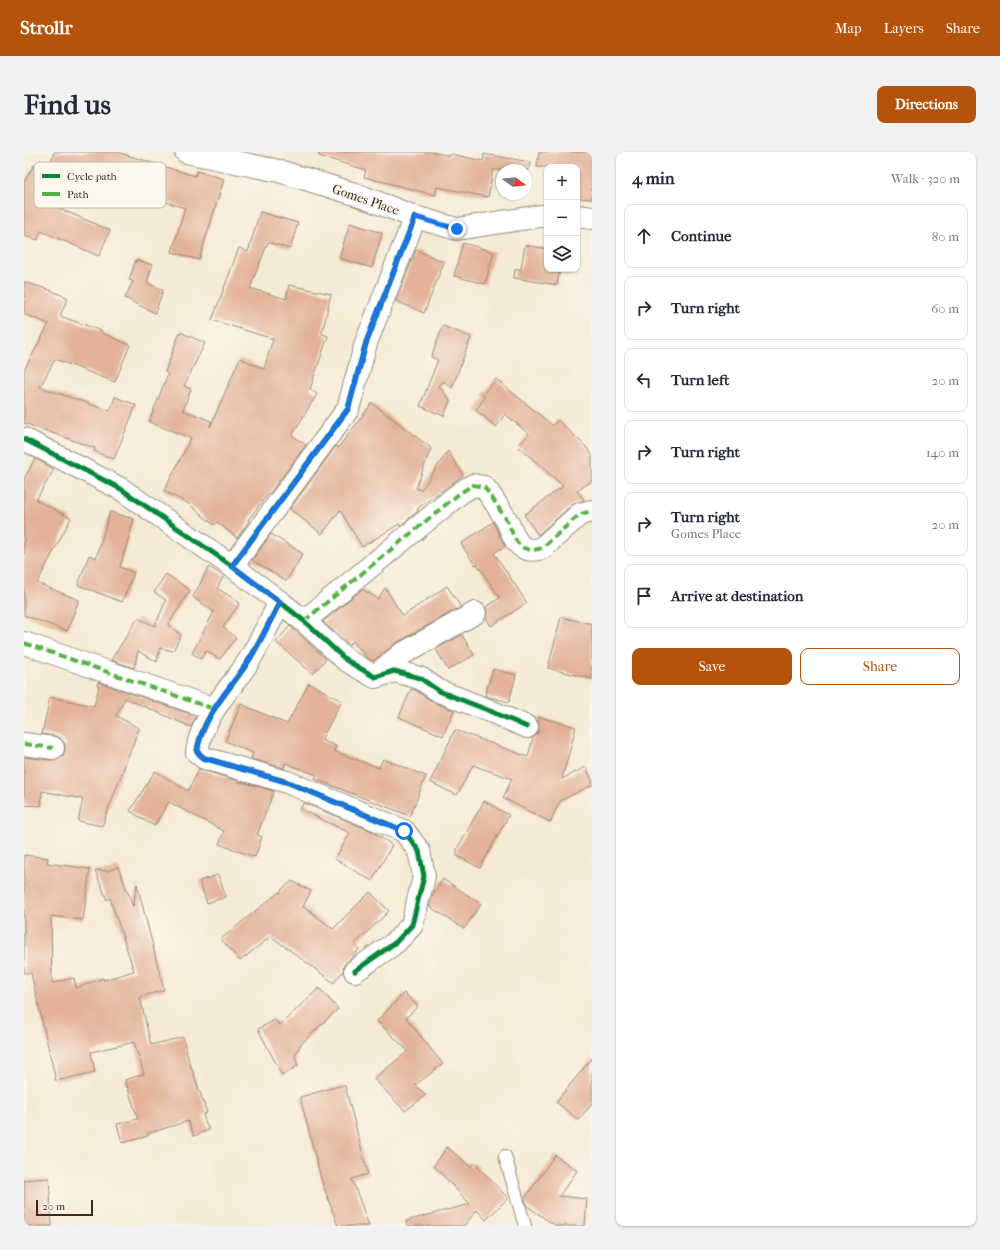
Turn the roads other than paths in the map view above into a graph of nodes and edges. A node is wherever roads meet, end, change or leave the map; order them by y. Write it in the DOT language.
graph roads {
  1 [pos="186,152"];
  2 [pos="544,215"];
  3 [pos="580,216"];
  4 [pos="415,217"];
  5 [pos="592,218"];
  6 [pos="24,439"];
  7 [pos="592,511"];
  8 [pos="232,566"];
  9 [pos="280,602"];
  10 [pos="475,613"];
  11 [pos="304,621"];
  12 [pos="24,642"];
  13 [pos="375,677"];
  14 [pos="214,709"];
  15 [pos="527,727"];
  16 [pos="24,744"];
  17 [pos="53,748"];
  18 [pos="355,971"];
  19 [pos="505,1156"];
  20 [pos="525,1226"];
  1 -- 4 [label="street, Gomes Place"];
  2 -- 4 [label="street, Gomes Place"];
  3 -- 5 [label="street"];
  4 -- 8 [label="street"];
  6 -- 8 [label="street"];
  7 -- 11 [label="street"];
  8 -- 9 [label="street"];
  9 -- 11 [label="street"];
  9 -- 14 [label="street"];
  10 -- 13 [label="street"];
  11 -- 13 [label="street"];
  12 -- 14 [label="street"];
  13 -- 15 [label="street"];
  14 -- 18 [label="street"];
  16 -- 17 [label="street"];
  19 -- 20 [label="lane"];
}
